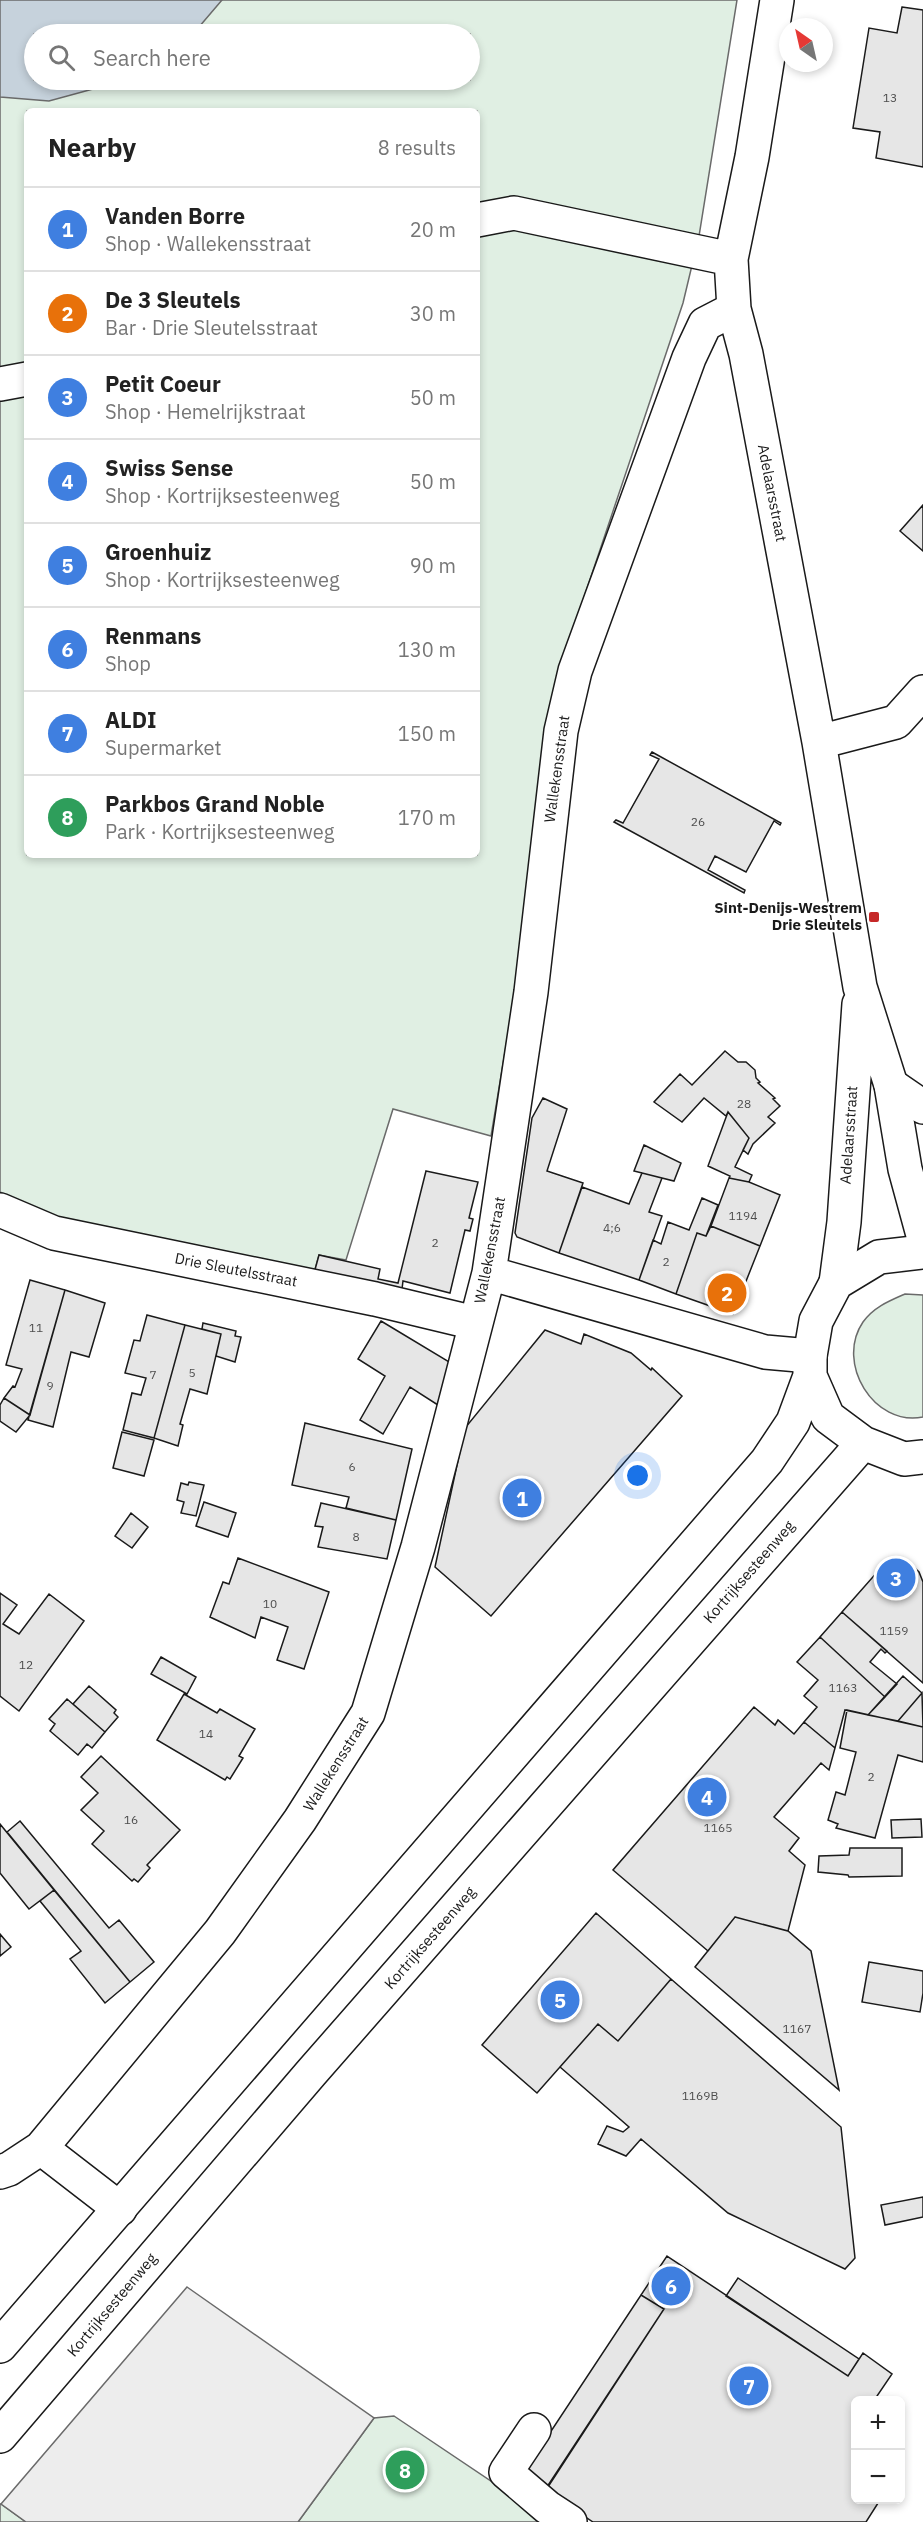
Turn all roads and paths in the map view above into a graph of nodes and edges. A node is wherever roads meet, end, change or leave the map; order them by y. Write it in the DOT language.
graph roads {
  1 [pos="777,0"];
  2 [pos="480,219"];
  3 [pos="731,260"];
  4 [pos="735,309"];
  5 [pos="24,380"];
  6 [pos="0,384"];
  7 [pos="923,692"];
  8 [pos="819,742"];
  9 [pos="860,987"];
  10 [pos="891,1085"];
  11 [pos="923,1107"];
  12 [pos="0,1210"];
  13 [pos="923,1235"];
  14 [pos="923,1252"];
  15 [pos="489,1273"];
  16 [pos="836,1283"];
  17 [pos="475,1323"];
  18 [pos="810,1366"];
  19 [pos="863,1443"];
  20 [pos="917,1463"];
  21 [pos="40,2148"];
  22 [pos="0,2172"];
  23 [pos="120,2209"];
  24 [pos="0,2346"];
  25 [pos="534,2430"];
  26 [pos="0,2436"];
  27 [pos="570,2522"];
  1 -- 3 [label="street, Adelaarsstraat"];
  2 -- 3 [label="street"];
  3 -- 4 [label="street, Adelaarsstraat"];
  4 -- 8 [label="street, Adelaarsstraat"];
  4 -- 15 [label="street, Wallekensstraat"];
  5 -- 6 [label="street"];
  7 -- 8 [label="street"];
  8 -- 9 [label="street, Adelaarsstraat"];
  9 -- 10 [label="street, Adelaarsstraat"];
  9 -- 16 [label="street, Adelaarsstraat"];
  10 -- 11 [label="street"];
  10 -- 13 [label="street, Adelaarsstraat"];
  12 -- 17 [label="street, Drie Sleutelsstraat"];
  14 -- 16 [label="street"];
  15 -- 17 [label="street, Wallekensstraat"];
  15 -- 18 [label="street"];
  16 -- 18 [label="street"];
  17 -- 21 [label="street, Wallekensstraat"];
  18 -- 19 [label="street"];
  18 -- 23 [label="street"];
  19 -- 20 [label="street"];
  19 -- 26 [label="street, Kortrijksesteenweg"];
  21 -- 22 [label="street, Wallekensstraat"];
  21 -- 23 [label="street"];
  23 -- 24 [label="street"];
  25 -- 27 [label="street"];
}
